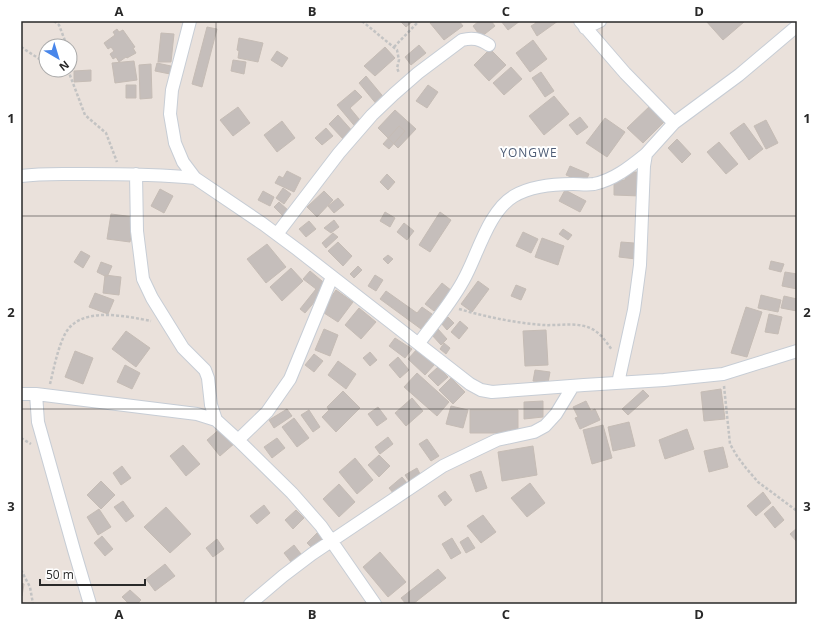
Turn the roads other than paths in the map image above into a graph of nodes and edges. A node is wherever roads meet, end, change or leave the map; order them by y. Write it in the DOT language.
graph roads {
  1 [pos="190,21"];
  2 [pos="600,21"];
  3 [pos="582,24"];
  4 [pos="797,26"];
  5 [pos="489,45"];
  6 [pos="674,123"];
  7 [pos="646,154"];
  8 [pos="136,174"];
  9 [pos="21,176"];
  10 [pos="195,178"];
  11 [pos="277,234"];
  12 [pos="332,276"];
  13 [pos="419,343"];
  14 [pos="797,351"];
  15 [pos="618,383"];
  16 [pos="573,386"];
  17 [pos="21,394"];
  18 [pos="41,395"];
  19 [pos="216,420"];
  20 [pos="238,440"];
  21 [pos="332,541"];
  22 [pos="90,604"];
  23 [pos="250,604"];
  24 [pos="375,604"];
  1 -- 10 [label="street"];
  2 -- 3 [label="street"];
  3 -- 6 [label="street"];
  4 -- 6 [label="street"];
  5 -- 11 [label="street"];
  6 -- 7 [label="street"];
  7 -- 13 [label="street"];
  7 -- 15 [label="street"];
  8 -- 9 [label="street"];
  8 -- 10 [label="street"];
  8 -- 19 [label="street"];
  10 -- 11 [label="street"];
  11 -- 12 [label="street"];
  12 -- 13 [label="street"];
  12 -- 20 [label="street"];
  13 -- 16 [label="street"];
  14 -- 15 [label="street"];
  15 -- 16 [label="street"];
  16 -- 21 [label="street"];
  17 -- 18 [label="street"];
  18 -- 19 [label="street"];
  18 -- 22 [label="street"];
  19 -- 20 [label="street"];
  20 -- 21 [label="street"];
  21 -- 23 [label="street"];
  21 -- 24 [label="street"];
}
